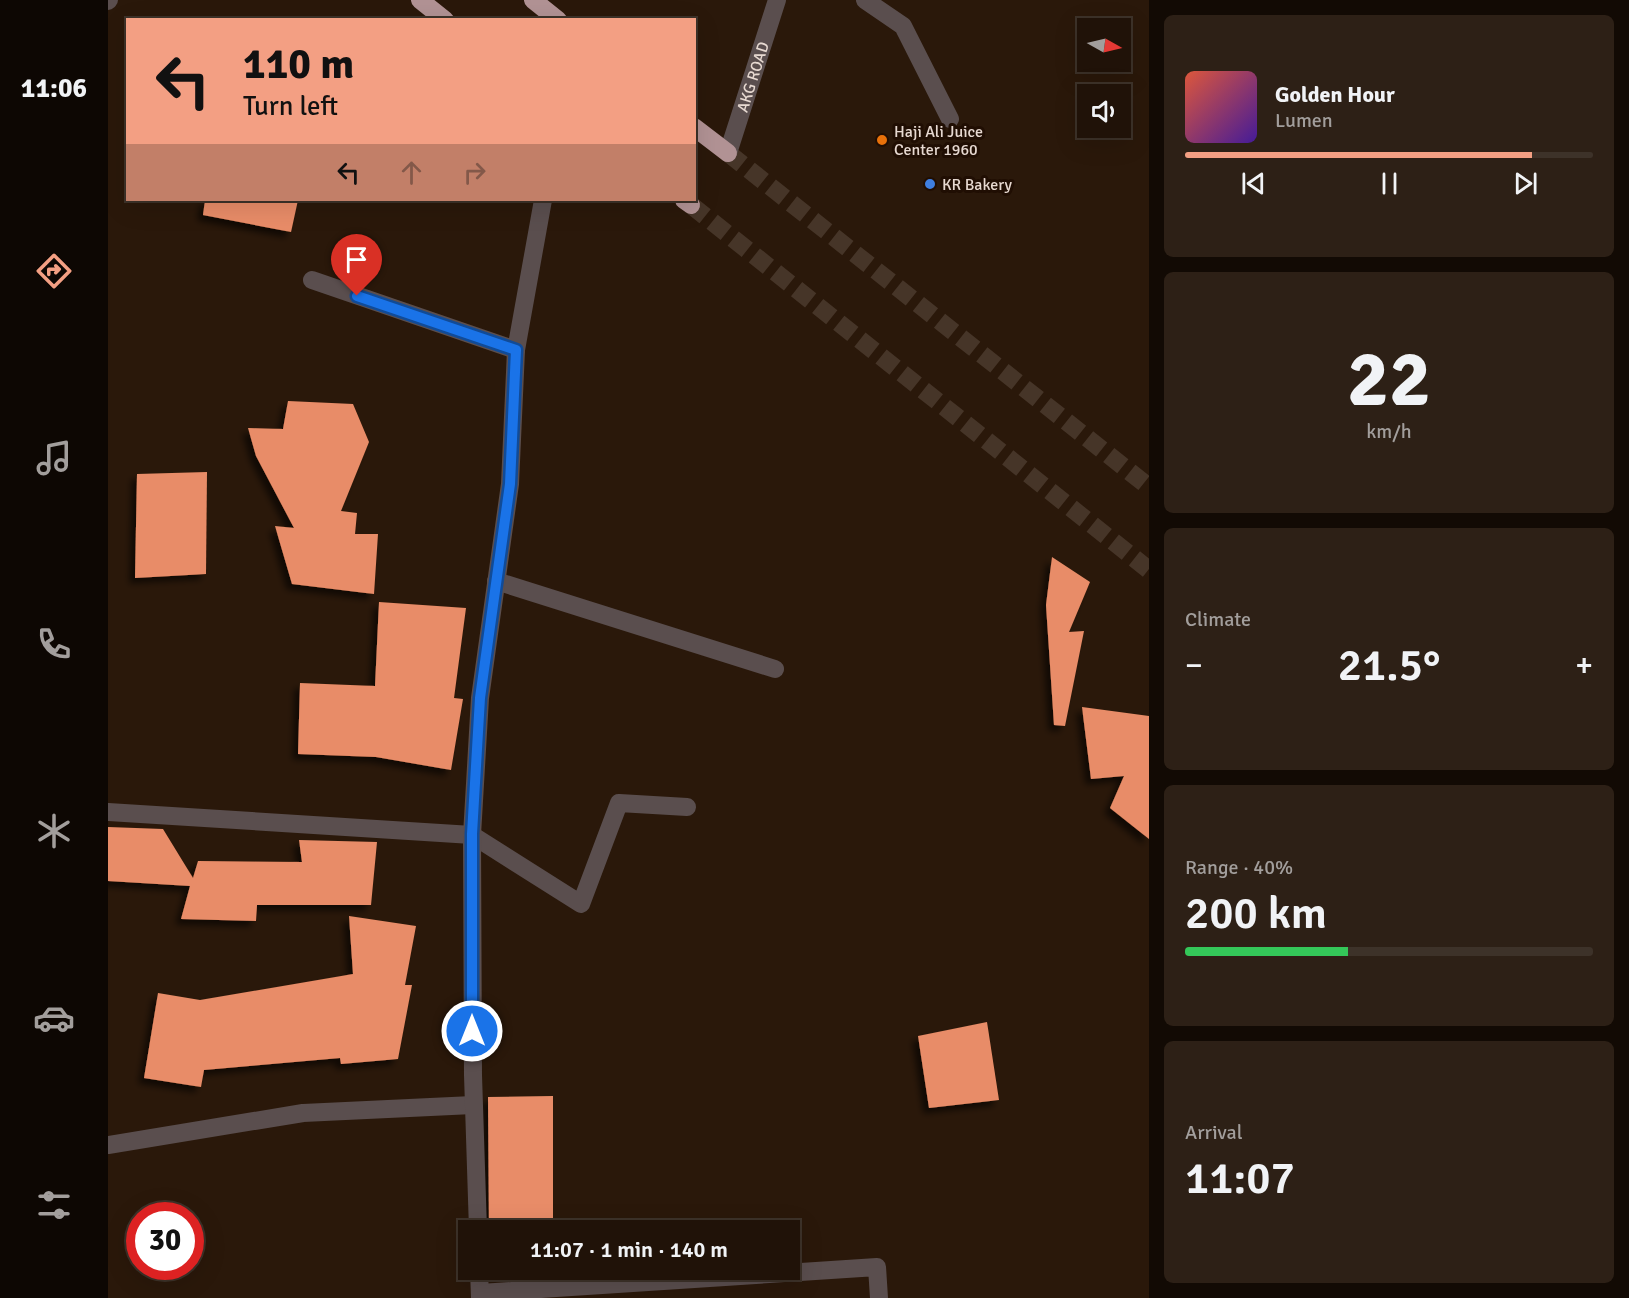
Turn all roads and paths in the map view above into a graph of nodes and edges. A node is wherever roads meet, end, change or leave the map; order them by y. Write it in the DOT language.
graph roads {
  1 [pos="420,0"];
  2 [pos="533,0"];
  3 [pos="777,0"];
  4 [pos="865,0"];
  5 [pos="442,18"];
  6 [pos="556,18"];
  7 [pos="950,119"];
  8 [pos="696,129"];
  9 [pos="728,153"];
  10 [pos="543,201"];
  11 [pos="312,280"];
  12 [pos="516,350"];
  13 [pos="496,581"];
  14 [pos="775,669"];
  15 [pos="687,807"];
  16 [pos="108,812"];
  17 [pos="472,834"];
  18 [pos="473,1105"];
  19 [pos="108,1145"];
  20 [pos="478,1220"];
  21 [pos="479,1280"];
  22 [pos="480,1295"];
  23 [pos="879,1298"];
  1 -- 5 [label="highway"];
  2 -- 6 [label="highway"];
  3 -- 9 [label="street, AKG ROAD"];
  4 -- 7 [label="street"];
  8 -- 9 [label="highway"];
  10 -- 12 [label="street"];
  11 -- 12 [label="street"];
  12 -- 13 [label="street"];
  13 -- 14 [label="street"];
  13 -- 17 [label="street"];
  15 -- 17 [label="street"];
  16 -- 17 [label="street"];
  17 -- 18 [label="street"];
  18 -- 19 [label="street"];
  18 -- 20 [label="street"];
  21 -- 22 [label="street"];
  22 -- 23 [label="street"];
}
